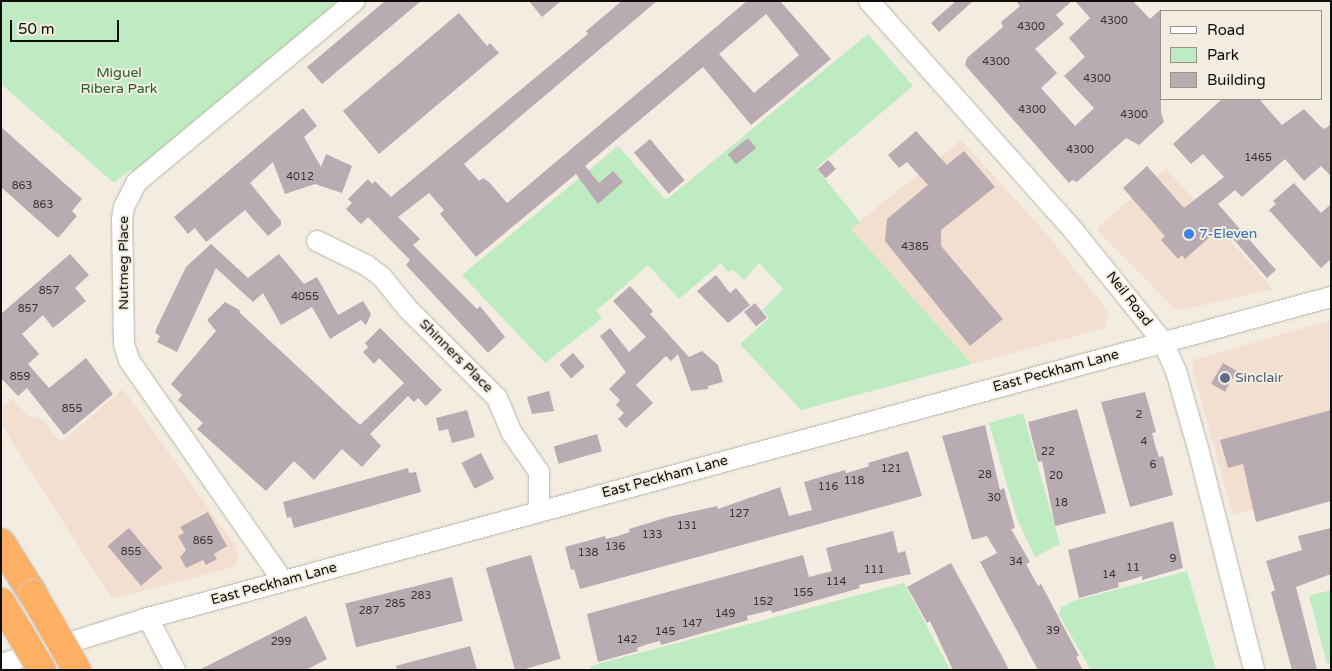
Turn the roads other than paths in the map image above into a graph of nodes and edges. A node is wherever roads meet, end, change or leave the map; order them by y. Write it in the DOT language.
graph roads {
  1 [pos="355,1"];
  2 [pos="869,1"];
  3 [pos="317,241"];
  4 [pos="1331,297"];
  5 [pos="1163,342"];
  6 [pos="539,511"];
  7 [pos="1,543"];
  8 [pos="283,581"];
  9 [pos="1,602"];
  10 [pos="148,618"];
  11 [pos="1,664"];
  12 [pos="42,670"];
  13 [pos="77,670"];
  14 [pos="175,670"];
  15 [pos="1254,670"];
  1 -- 8 [label="street, Nutmeg Place"];
  2 -- 5 [label="street, Neil Road"];
  3 -- 6 [label="street, Shinners Place"];
  4 -- 5 [label="street, East Peckham Lane"];
  5 -- 6 [label="street, East Peckham Lane"];
  5 -- 15 [label="street, Neil Road"];
  6 -- 8 [label="street, East Peckham Lane"];
  7 -- 13 [label="highway, bridge"];
  8 -- 10 [label="street, East Peckham Lane"];
  9 -- 12 [label="highway, bridge"];
  10 -- 11 [label="street, East Peckham Lane"];
  10 -- 14 [label="street"];
}
